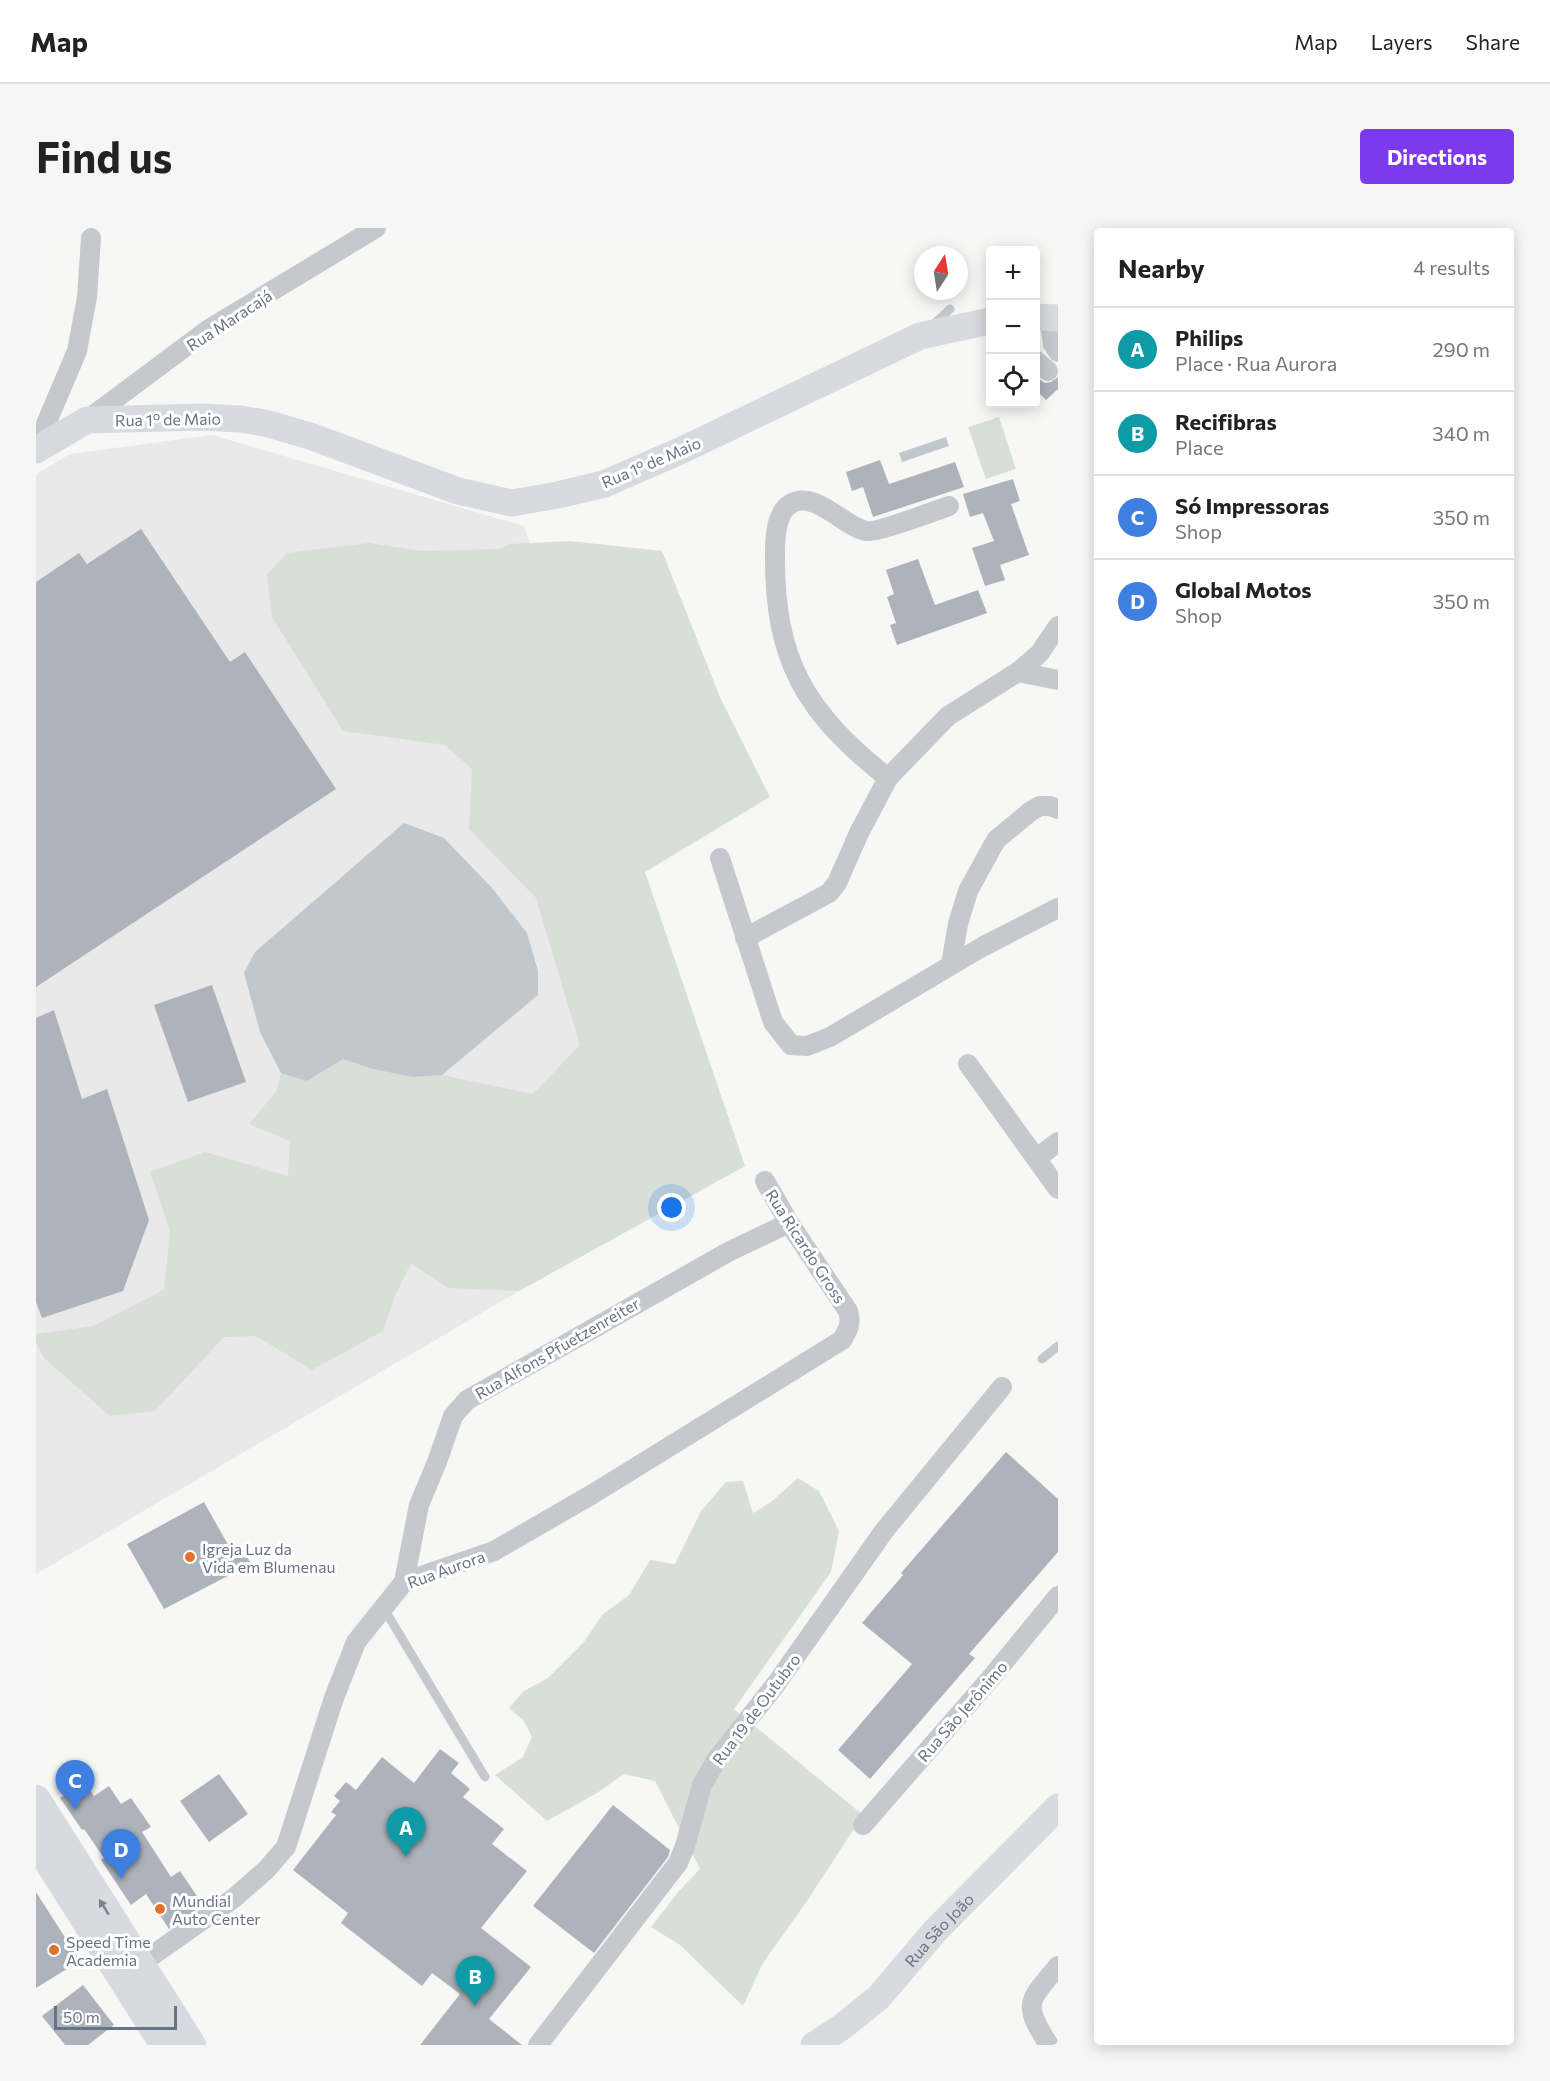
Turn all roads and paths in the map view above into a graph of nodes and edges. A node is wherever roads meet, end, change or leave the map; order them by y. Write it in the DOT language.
graph roads {
  1 [pos="376,228"];
  2 [pos="91,238"];
  3 [pos="950,309"];
  4 [pos="1047,317"];
  5 [pos="986,322"];
  6 [pos="920,336"];
  7 [pos="1058,352"];
  8 [pos="87,420"];
  9 [pos="41,447"];
  10 [pos="949,506"];
  11 [pos="1058,626"];
  12 [pos="1018,672"];
  13 [pos="1058,680"];
  14 [pos="888,778"];
  15 [pos="1058,809"];
  16 [pos="720,858"];
  17 [pos="1058,908"];
  18 [pos="745,938"];
  19 [pos="951,964"];
  20 [pos="968,1064"];
  21 [pos="1058,1142"];
  22 [pos="1036,1158"];
  23 [pos="765,1181"];
  24 [pos="1058,1189"];
  25 [pos="789,1223"];
  26 [pos="848,1311"];
  27 [pos="1058,1346"];
  28 [pos="1041,1359"];
  29 [pos="1002,1387"];
  30 [pos="404,1582"];
  31 [pos="1058,1596"];
  32 [pos="383,1607"];
  33 [pos="485,1777"];
  34 [pos="36,1800"];
  35 [pos="1058,1807"];
  36 [pos="863,1825"];
  37 [pos="36,1841"];
  38 [pos="140,1964"];
  39 [pos="1058,1966"];
  40 [pos="165,2045"];
  41 [pos="191,2045"];
  42 [pos="538,2045"];
  43 [pos="814,2045"];
  44 [pos="1049,2045"];
  1 -- 8 [label="street, Rua Maracajá"];
  2 -- 9 [label="street"];
  3 -- 6 [label="lane"];
  4 -- 7 [label="street"];
  5 -- 6 [label="street, Rua 1º de Maio"];
  6 -- 8 [label="street, Rua 1º de Maio"];
  8 -- 9 [label="street"];
  10 -- 14 [label="street"];
  11 -- 12 [label="street"];
  12 -- 13 [label="street"];
  12 -- 14 [label="street"];
  14 -- 18 [label="street"];
  15 -- 19 [label="street"];
  16 -- 18 [label="street"];
  17 -- 19 [label="street"];
  18 -- 19 [label="street"];
  20 -- 22 [label="street"];
  21 -- 22 [label="street"];
  22 -- 24 [label="street"];
  23 -- 25 [label="street, Rua Ricardo Gross"];
  25 -- 26 [label="street, Rua Ricardo Gross"];
  25 -- 30 [label="street, Rua Alfons Pfuetzenreiter"];
  26 -- 30 [label="street, Rua Aurora"];
  27 -- 28 [label="lane"];
  29 -- 42 [label="street, Rua 19 de Outubro"];
  30 -- 32 [label="street, Rua Aurora"];
  31 -- 36 [label="street, Rua São Jerônimo"];
  32 -- 33 [label="lane"];
  32 -- 38 [label="street, Rua Aurora"];
  38 -- 34 [label="main road, one-way"];
  35 -- 43 [label="street, Rua São João"];
  37 -- 40 [label="main road"];
  38 -- 41 [label="main road"];
  39 -- 44 [label="street"];
}
